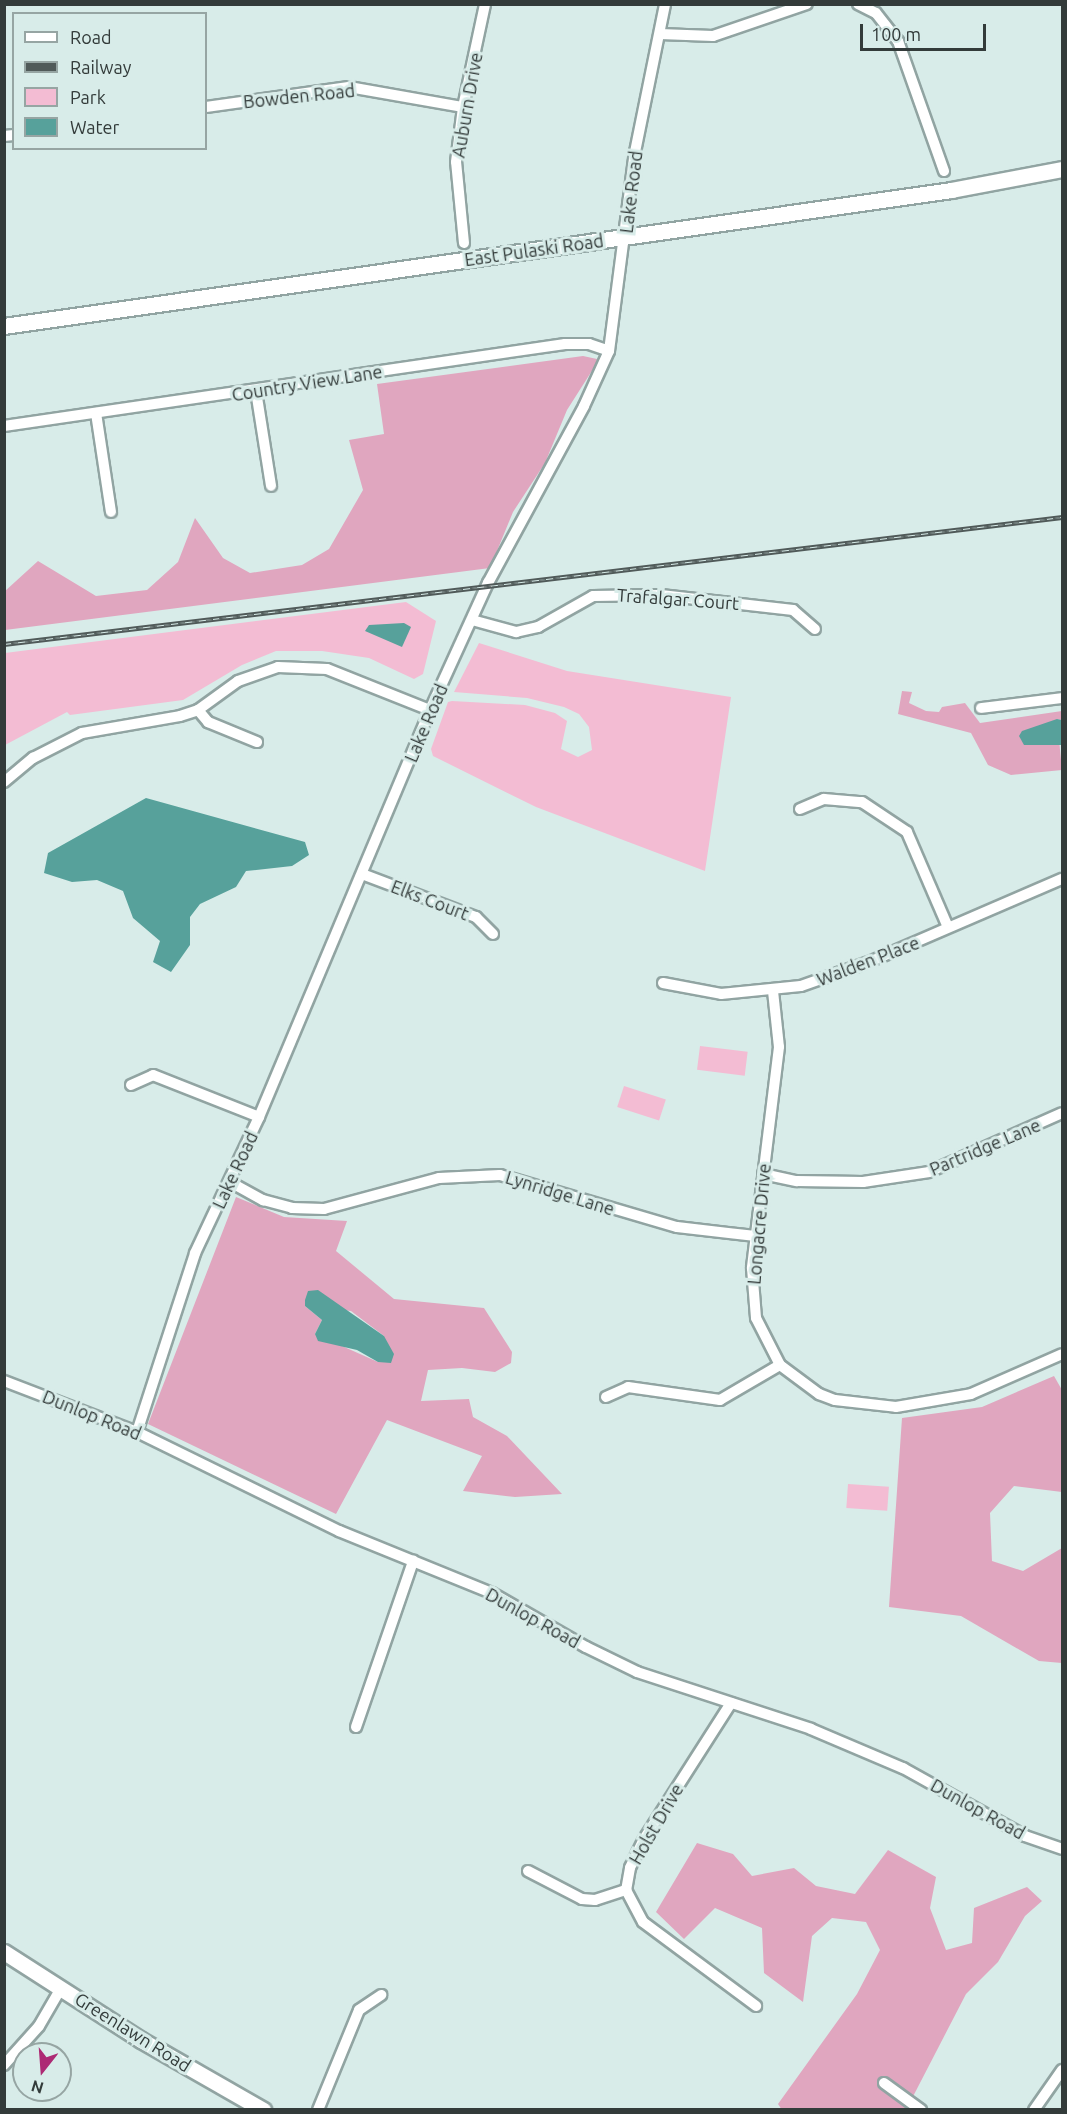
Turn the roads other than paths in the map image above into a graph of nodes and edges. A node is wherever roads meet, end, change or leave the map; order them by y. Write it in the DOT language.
graph roads {
  1 [pos="485,4"];
  2 [pos="665,4"];
  3 [pos="807,4"];
  4 [pos="864,5"];
  5 [pos="660,34"];
  6 [pos="207,107"];
  7 [pos="463,107"];
  8 [pos="1062,169"];
  9 [pos="944,171"];
  10 [pos="626,236"];
  11 [pos="464,243"];
  12 [pos="4,326"];
  13 [pos="609,351"];
  14 [pos="256,391"];
  15 [pos="96,413"];
  16 [pos="4,426"];
  17 [pos="271,486"];
  18 [pos="111,512"];
  19 [pos="472,620"];
  20 [pos="815,629"];
  21 [pos="1062,698"];
  22 [pos="981,708"];
  23 [pos="198,710"];
  24 [pos="430,710"];
  25 [pos="257,742"];
  26 [pos="4,782"];
  27 [pos="800,809"];
  28 [pos="362,874"];
  29 [pos="1062,879"];
  30 [pos="948,927"];
  31 [pos="493,934"];
  32 [pos="663,983"];
  33 [pos="773,991"];
  34 [pos="131,1085"];
  35 [pos="1062,1113"];
  36 [pos="259,1117"];
  37 [pos="763,1174"];
  38 [pos="230,1182"];
  39 [pos="755,1236"];
  40 [pos="1062,1354"];
  41 [pos="780,1365"];
  42 [pos="4,1381"];
  43 [pos="606,1397"];
  44 [pos="137,1432"];
  45 [pos="413,1561"];
  46 [pos="731,1702"];
  47 [pos="356,1727"];
  48 [pos="1062,1850"];
  49 [pos="528,1871"];
  50 [pos="626,1890"];
  51 [pos="4,1952"];
  52 [pos="61,1988"];
  53 [pos="381,1995"];
  54 [pos="756,2006"];
  55 [pos="4,2065"];
  56 [pos="1062,2070"];
  57 [pos="884,2083"];
  58 [pos="263,2109"];
  59 [pos="318,2109"];
  60 [pos="921,2109"];
  61 [pos="1034,2109"];
  1 -- 7 [label="street, Auburn Drive"];
  2 -- 5 [label="street, Lake Road"];
  3 -- 5 [label="street"];
  4 -- 9 [label="street"];
  5 -- 10 [label="street, Lake Road"];
  6 -- 7 [label="street, Bowden Road"];
  7 -- 11 [label="street, Auburn Drive"];
  8 -- 10 [label="main road, East Pulaski Road"];
  10 -- 12 [label="main road, East Pulaski Road"];
  10 -- 13 [label="street, Lake Road"];
  13 -- 14 [label="street, Country View Lane"];
  13 -- 19 [label="street, Lake Road"];
  14 -- 15 [label="street, Country View Lane"];
  14 -- 17 [label="street"];
  15 -- 16 [label="street, Country View Lane"];
  15 -- 18 [label="street"];
  19 -- 20 [label="street, Trafalgar Court"];
  19 -- 24 [label="street, Lake Road"];
  21 -- 22 [label="street"];
  23 -- 24 [label="street"];
  23 -- 25 [label="street"];
  23 -- 26 [label="street"];
  24 -- 28 [label="street, Lake Road"];
  27 -- 30 [label="street"];
  28 -- 31 [label="street, Elks Court"];
  28 -- 36 [label="street, Lake Road"];
  29 -- 30 [label="street, Walden Place"];
  30 -- 33 [label="street, Walden Place"];
  32 -- 33 [label="street, Walden Place"];
  33 -- 37 [label="street, Longacre Drive"];
  34 -- 36 [label="street"];
  35 -- 37 [label="street, Partridge Lane"];
  36 -- 38 [label="street, Lake Road"];
  37 -- 39 [label="street, Longacre Drive"];
  38 -- 39 [label="street, Lynridge Lane"];
  38 -- 44 [label="street, Lake Road"];
  39 -- 41 [label="street, Longacre Drive"];
  40 -- 41 [label="street"];
  41 -- 43 [label="street"];
  42 -- 44 [label="street, Dunlop Road"];
  44 -- 45 [label="street, Dunlop Road"];
  45 -- 46 [label="street, Dunlop Road"];
  45 -- 47 [label="street"];
  46 -- 48 [label="street, Dunlop Road"];
  46 -- 50 [label="street, Holst Drive"];
  49 -- 50 [label="street"];
  50 -- 54 [label="street"];
  51 -- 52 [label="main road, Greenlawn Road"];
  52 -- 55 [label="street"];
  52 -- 58 [label="main road, Greenlawn Road"];
  53 -- 59 [label="street"];
  56 -- 61 [label="street"];
  57 -- 60 [label="street"];
}
